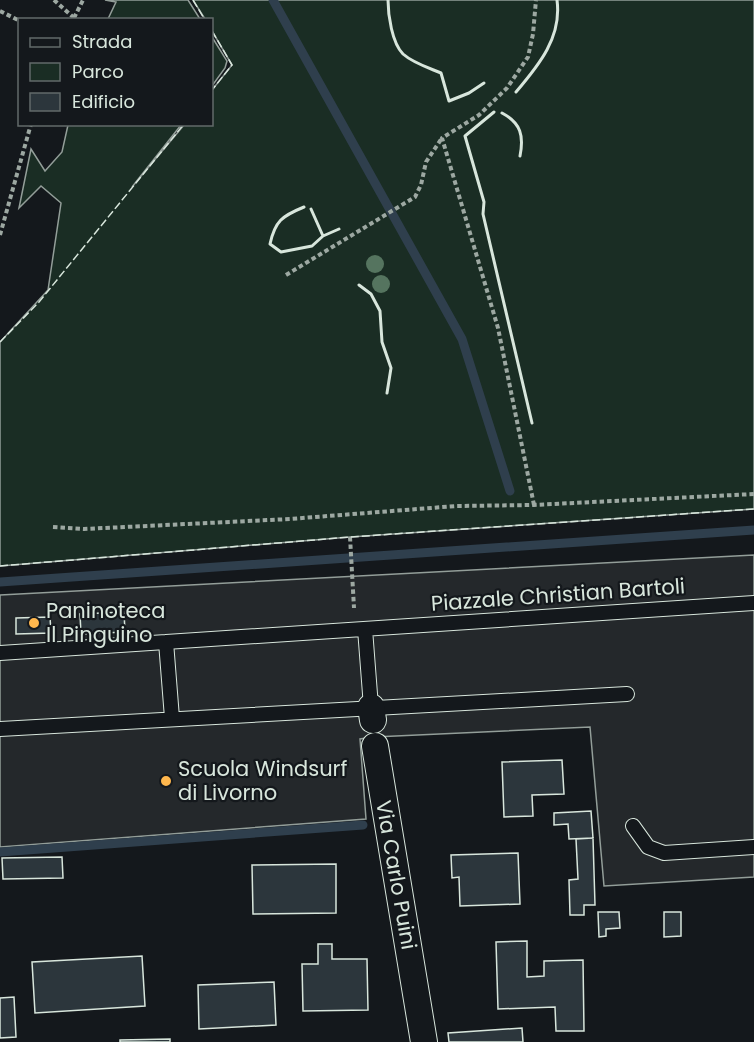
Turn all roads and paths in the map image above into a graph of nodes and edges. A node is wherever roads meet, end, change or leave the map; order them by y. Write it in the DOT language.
graph roads {
  1 [pos="54,0"];
  2 [pos="83,0"];
  3 [pos="536,0"];
  4 [pos="0,11"];
  5 [pos="73,18"];
  6 [pos="74,18"];
  7 [pos="18,20"];
  8 [pos="30,126"];
  9 [pos="442,138"];
  10 [pos="0,235"];
  11 [pos="286,275"];
  12 [pos="754,494"];
  13 [pos="534,505"];
  14 [pos="53,527"];
  15 [pos="350,537"];
  16 [pos="352,584"];
  17 [pos="754,603"];
  18 [pos="365,629"];
  19 [pos="166,642"];
  20 [pos="0,653"];
  21 [pos="627,694"];
  22 [pos="372,714"];
  23 [pos="172,718"];
  24 [pos="0,729"];
  25 [pos="375,746"];
  26 [pos="633,826"];
  27 [pos="754,847"];
  28 [pos="424,1042"];
  1 -- 5 [label="path"];
  2 -- 6 [label="path"];
  3 -- 9 [label="path"];
  4 -- 7 [label="path"];
  8 -- 10 [label="path"];
  9 -- 11 [label="path"];
  9 -- 13 [label="path"];
  12 -- 13 [label="path"];
  13 -- 14 [label="path"];
  15 -- 16 [label="path"];
  17 -- 18 [label="lane, Piazzale Christian Bartoli"];
  18 -- 19 [label="lane, Piazzale Christian Bartoli"];
  18 -- 22 [label="lane"];
  19 -- 20 [label="lane, Piazzale Christian Bartoli"];
  19 -- 23 [label="lane"];
  21 -- 22 [label="lane"];
  22 -- 23 [label="lane"];
  22 -- 25 [label="lane, Via Carlo Puini"];
  23 -- 24 [label="lane"];
  25 -- 28 [label="street, Via Carlo Puini"];
  26 -- 27 [label="lane"];
}
